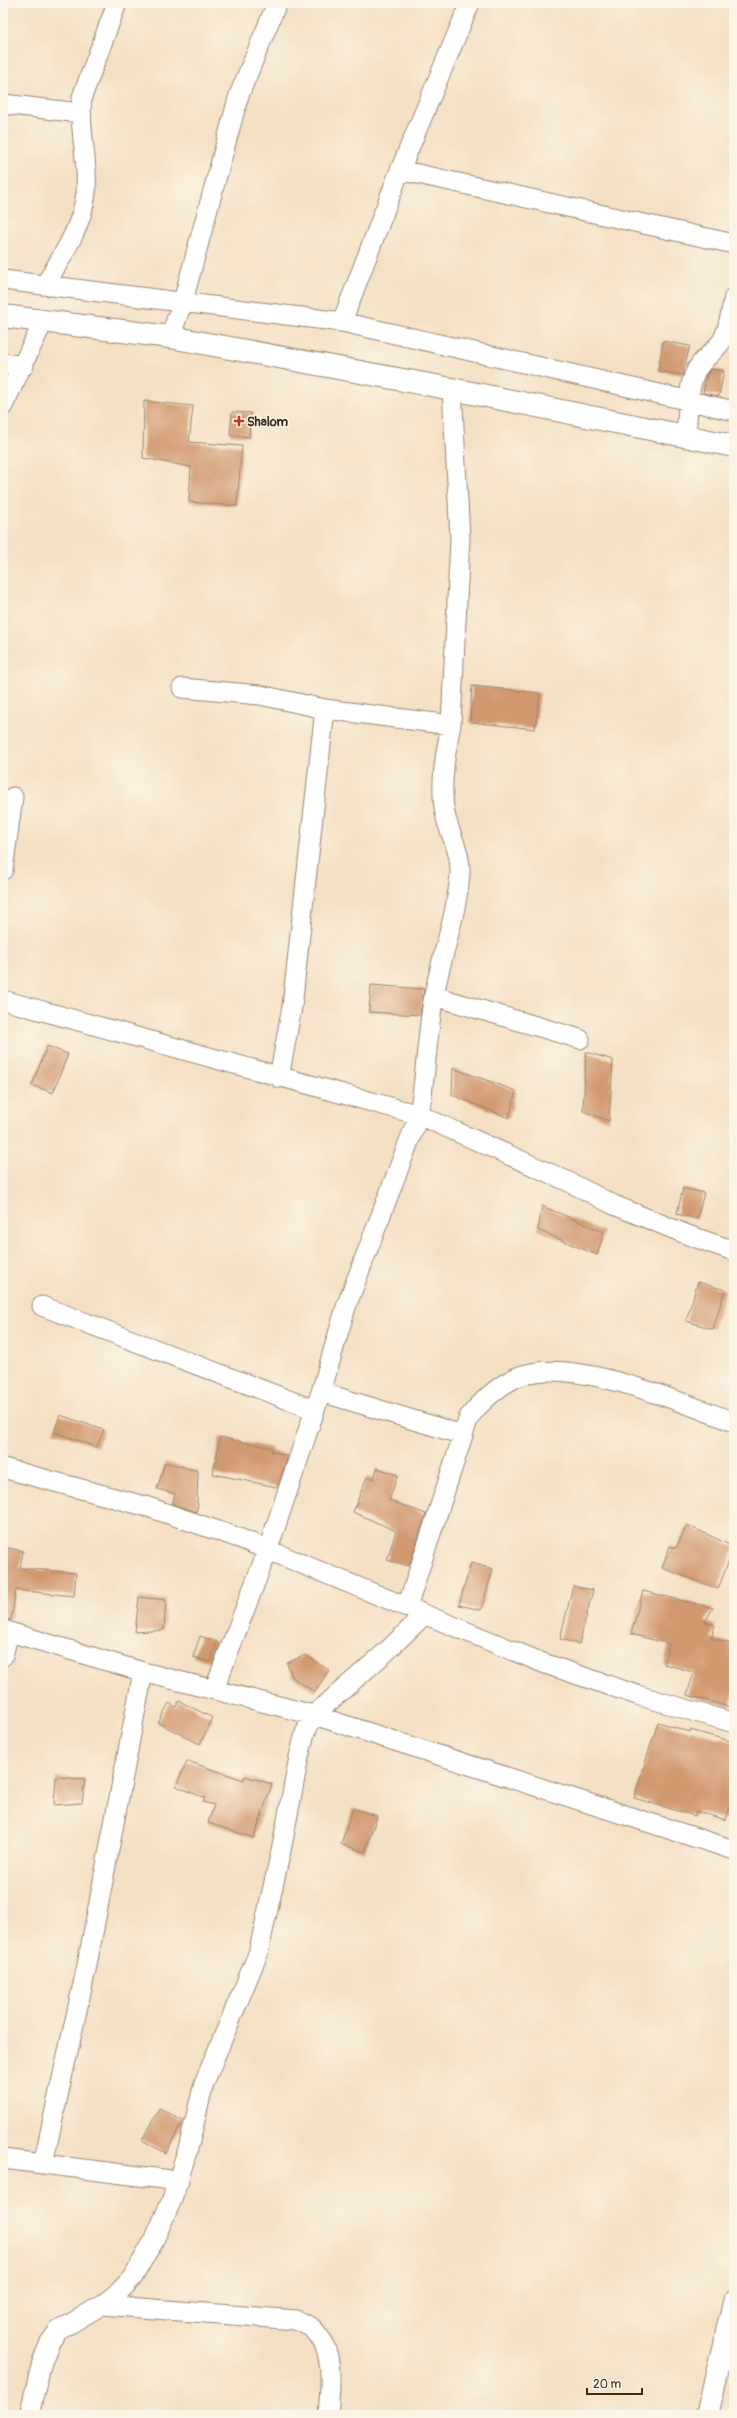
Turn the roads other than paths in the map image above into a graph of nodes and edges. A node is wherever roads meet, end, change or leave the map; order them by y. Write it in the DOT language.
graph roads {
  1 [pos="117,3"];
  2 [pos="277,3"];
  3 [pos="470,3"];
  4 [pos="3,104"];
  5 [pos="80,114"];
  6 [pos="400,170"];
  7 [pos="734,244"];
  8 [pos="3,280"];
  9 [pos="45,285"];
  10 [pos="734,297"];
  11 [pos="183,301"];
  12 [pos="3,316"];
  13 [pos="44,320"];
  14 [pos="342,322"];
  15 [pos="170,337"];
  16 [pos="3,363"];
  17 [pos="24,366"];
  18 [pos="452,389"];
  19 [pos="689,402"];
  20 [pos="3,406"];
  21 [pos="734,411"];
  22 [pos="686,436"];
  23 [pos="734,446"];
  24 [pos="182,688"];
  25 [pos="325,709"];
  26 [pos="451,725"];
  27 [pos="13,797"];
  28 [pos="3,870"];
  29 [pos="434,996"];
  30 [pos="3,1000"];
  31 [pos="580,1039"];
  32 [pos="279,1078"];
  33 [pos="419,1115"];
  34 [pos="734,1251"];
  35 [pos="42,1306"];
  36 [pos="321,1392"];
  37 [pos="315,1410"];
  38 [pos="734,1422"];
  39 [pos="463,1435"];
  40 [pos="3,1468"];
  41 [pos="268,1549"];
  42 [pos="407,1607"];
  43 [pos="424,1615"];
  44 [pos="6,1631"];
  45 [pos="3,1656"];
  46 [pos="143,1672"];
  47 [pos="214,1690"];
  48 [pos="314,1715"];
  49 [pos="734,1724"];
  50 [pos="734,1850"];
  51 [pos="3,2159"];
  52 [pos="43,2164"];
  53 [pos="179,2181"];
  54 [pos="734,2302"];
  55 [pos="102,2305"];
  56 [pos="730,2339"];
  57 [pos="30,2415"];
  58 [pos="328,2415"];
  59 [pos="707,2415"];
  1 -- 5 [label="street"];
  2 -- 11 [label="street"];
  3 -- 6 [label="street"];
  4 -- 5 [label="street"];
  5 -- 9 [label="street"];
  6 -- 7 [label="street"];
  6 -- 14 [label="street"];
  8 -- 9 [label="street"];
  9 -- 11 [label="street"];
  10 -- 19 [label="street"];
  11 -- 14 [label="street"];
  11 -- 15 [label="street"];
  12 -- 13 [label="main road"];
  13 -- 15 [label="main road"];
  13 -- 17 [label="street"];
  14 -- 19 [label="street"];
  15 -- 18 [label="main road"];
  16 -- 17 [label="street"];
  17 -- 20 [label="street"];
  18 -- 22 [label="main road"];
  18 -- 26 [label="street"];
  19 -- 21 [label="street"];
  19 -- 22 [label="street"];
  22 -- 23 [label="main road"];
  24 -- 25 [label="street"];
  25 -- 26 [label="street"];
  25 -- 32 [label="street"];
  26 -- 29 [label="street"];
  27 -- 28 [label="street"];
  29 -- 31 [label="street"];
  29 -- 33 [label="street"];
  30 -- 32 [label="street"];
  32 -- 33 [label="street"];
  33 -- 34 [label="street"];
  33 -- 36 [label="street"];
  35 -- 37 [label="street"];
  36 -- 37 [label="street"];
  36 -- 39 [label="street"];
  37 -- 41 [label="street"];
  38 -- 39 [label="street"];
  39 -- 42 [label="street"];
  40 -- 41 [label="street"];
  41 -- 42 [label="street"];
  41 -- 47 [label="street"];
  42 -- 43 [label="street"];
  43 -- 48 [label="street"];
  43 -- 49 [label="street"];
  44 -- 45 [label="street"];
  44 -- 46 [label="street"];
  46 -- 47 [label="street"];
  46 -- 52 [label="street"];
  47 -- 48 [label="street"];
  48 -- 50 [label="street"];
  48 -- 53 [label="street"];
  51 -- 52 [label="street"];
  52 -- 53 [label="street"];
  53 -- 55 [label="street"];
  54 -- 56 [label="main road"];
  55 -- 57 [label="street"];
  55 -- 58 [label="street"];
  56 -- 59 [label="main road"];
}
